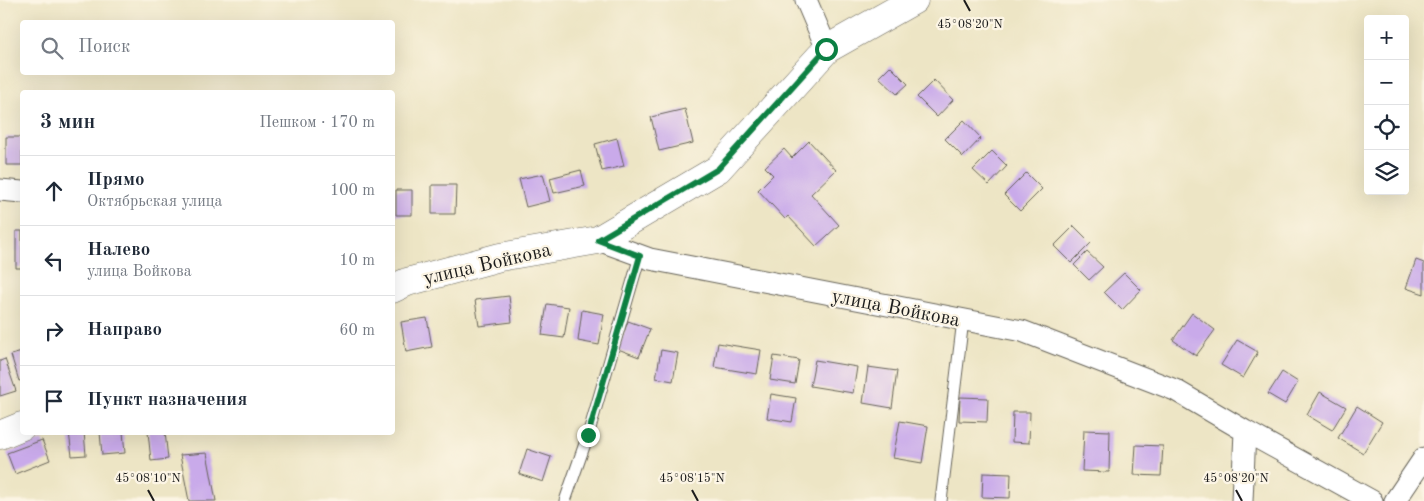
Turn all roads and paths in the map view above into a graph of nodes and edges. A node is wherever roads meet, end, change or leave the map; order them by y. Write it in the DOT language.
graph roads {
  1 [pos="806,0"];
  2 [pos="914,0"];
  3 [pos="826,49"];
  4 [pos="0,190"];
  5 [pos="20,192"];
  6 [pos="598,240"];
  7 [pos="640,256"];
  8 [pos="397,282"];
  9 [pos="963,320"];
  10 [pos="20,427"];
  11 [pos="1245,431"];
  12 [pos="0,435"];
  13 [pos="1424,458"];
  14 [pos="565,501"];
  15 [pos="941,501"];
  16 [pos="1242,501"];
  17 [pos="1372,501"];
  18 [pos="1395,501"];
  1 -- 3 [label="street"];
  2 -- 3 [label="street"];
  3 -- 6 [label="street"];
  4 -- 5 [label="street"];
  6 -- 7 [label="street, улица Войкова"];
  6 -- 8 [label="street, улица Войкова"];
  7 -- 9 [label="street, улица Войкова"];
  7 -- 14 [label="lane"];
  9 -- 11 [label="street, улица Войкова"];
  9 -- 15 [label="lane"];
  10 -- 12 [label="street"];
  11 -- 16 [label="street"];
  11 -- 17 [label="street, улица Войкова"];
  13 -- 18 [label="street"];
}
